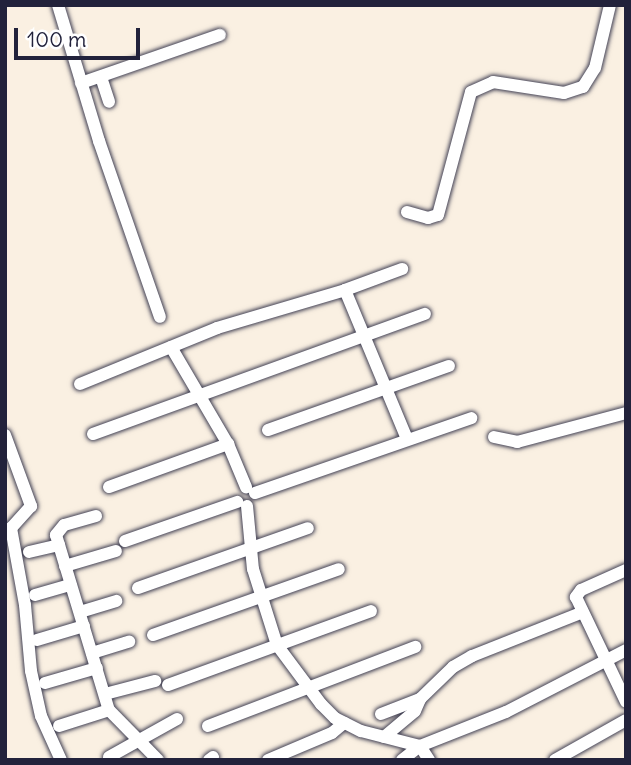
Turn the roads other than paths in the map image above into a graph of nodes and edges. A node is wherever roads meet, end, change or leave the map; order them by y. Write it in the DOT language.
graph roads {
  1 [pos="58,5"];
  2 [pos="610,5"];
  3 [pos="220,35"];
  4 [pos="101,77"];
  5 [pos="81,83"];
  6 [pos="109,102"];
  7 [pos="407,212"];
  8 [pos="402,269"];
  9 [pos="345,290"];
  10 [pos="425,314"];
  11 [pos="160,317"];
  12 [pos="364,337"];
  13 [pos="171,347"];
  14 [pos="449,366"];
  15 [pos="80,384"];
  16 [pos="386,389"];
  17 [pos="200,396"];
  18 [pos="626,413"];
  19 [pos="471,418"];
  20 [pos="268,430"];
  21 [pos="93,434"];
  22 [pos="5,435"];
  23 [pos="494,437"];
  24 [pos="407,439"];
  25 [pos="228,444"];
  26 [pos="109,487"];
  27 [pos="250,490"];
  28 [pos="242,504"];
  29 [pos="96,516"];
  30 [pos="308,528"];
  31 [pos="59,545"];
  32 [pos="250,549"];
  33 [pos="29,552"];
  34 [pos="65,566"];
  35 [pos="340,569"];
  36 [pos="626,570"];
  37 [pos="71,585"];
  38 [pos="138,588"];
  39 [pos="35,595"];
  40 [pos="260,597"];
  41 [pos="116,601"];
  42 [pos="371,611"];
  43 [pos="80,612"];
  44 [pos="583,612"];
  45 [pos="84,626"];
  46 [pos="153,635"];
  47 [pos="37,640"];
  48 [pos="129,642"];
  49 [pos="277,645"];
  50 [pos="415,647"];
  51 [pos="626,650"];
  52 [pos="92,653"];
  53 [pos="606,662"];
  54 [pos="97,668"];
  55 [pos="45,683"];
  56 [pos="306,688"];
  57 [pos="105,694"];
  58 [pos="420,699"];
  59 [pos="626,702"];
  60 [pos="109,710"];
  61 [pos="381,714"];
  62 [pos="177,719"];
  63 [pos="626,720"];
  64 [pos="344,723"];
  65 [pos="60,726"];
  66 [pos="208,726"];
  67 [pos="384,737"];
  68 [pos="138,740"];
  69 [pos="420,746"];
  70 [pos="109,757"];
  71 [pos="61,760"];
  72 [pos="158,760"];
  73 [pos="268,760"];
  74 [pos="402,760"];
  75 [pos="429,760"];
  76 [pos="555,760"];
  1 -- 5 [label="street"];
  2 -- 7 [label="street"];
  3 -- 4 [label="street"];
  4 -- 5 [label="street"];
  4 -- 6 [label="street"];
  5 -- 11 [label="street"];
  8 -- 9 [label="street"];
  9 -- 12 [label="street"];
  9 -- 13 [label="street"];
  10 -- 12 [label="street"];
  12 -- 16 [label="street"];
  12 -- 17 [label="street"];
  13 -- 15 [label="street"];
  13 -- 17 [label="street"];
  14 -- 16 [label="street"];
  16 -- 20 [label="street"];
  16 -- 24 [label="street"];
  17 -- 21 [label="street"];
  17 -- 25 [label="street"];
  18 -- 23 [label="street"];
  19 -- 24 [label="street"];
  22 -- 71 [label="street"];
  24 -- 27 [label="street"];
  25 -- 26 [label="street"];
  25 -- 27 [label="street"];
  27 -- 28 [label="street"];
  27 -- 28 [label="street"];
  28 -- 32 [label="street"];
  28 -- 34 [label="street"];
  29 -- 31 [label="street"];
  30 -- 32 [label="street"];
  31 -- 33 [label="street"];
  31 -- 34 [label="street"];
  32 -- 38 [label="street"];
  32 -- 40 [label="street"];
  34 -- 37 [label="street"];
  35 -- 40 [label="street"];
  36 -- 44 [label="street"];
  37 -- 39 [label="street"];
  37 -- 43 [label="street"];
  40 -- 46 [label="street"];
  40 -- 49 [label="street"];
  41 -- 43 [label="street"];
  42 -- 49 [label="street"];
  43 -- 45 [label="street"];
  44 -- 53 [label="street"];
  44 -- 58 [label="street"];
  45 -- 47 [label="street"];
  45 -- 52 [label="street"];
  48 -- 52 [label="street"];
  49 -- 56 [label="street"];
  49 -- 57 [label="street"];
  50 -- 56 [label="street"];
  51 -- 53 [label="street"];
  52 -- 54 [label="street"];
  53 -- 59 [label="street"];
  53 -- 69 [label="street"];
  54 -- 55 [label="street"];
  54 -- 57 [label="street"];
  56 -- 64 [label="street"];
  56 -- 66 [label="street"];
  57 -- 60 [label="street"];
  58 -- 61 [label="street"];
  58 -- 67 [label="street"];
  60 -- 65 [label="street"];
  60 -- 68 [label="street"];
  62 -- 68 [label="street"];
  63 -- 76 [label="street"];
  64 -- 67 [label="street"];
  64 -- 73 [label="street"];
  67 -- 69 [label="street"];
  68 -- 70 [label="street"];
  68 -- 72 [label="street"];
  69 -- 74 [label="street"];
  69 -- 75 [label="street"];
}
